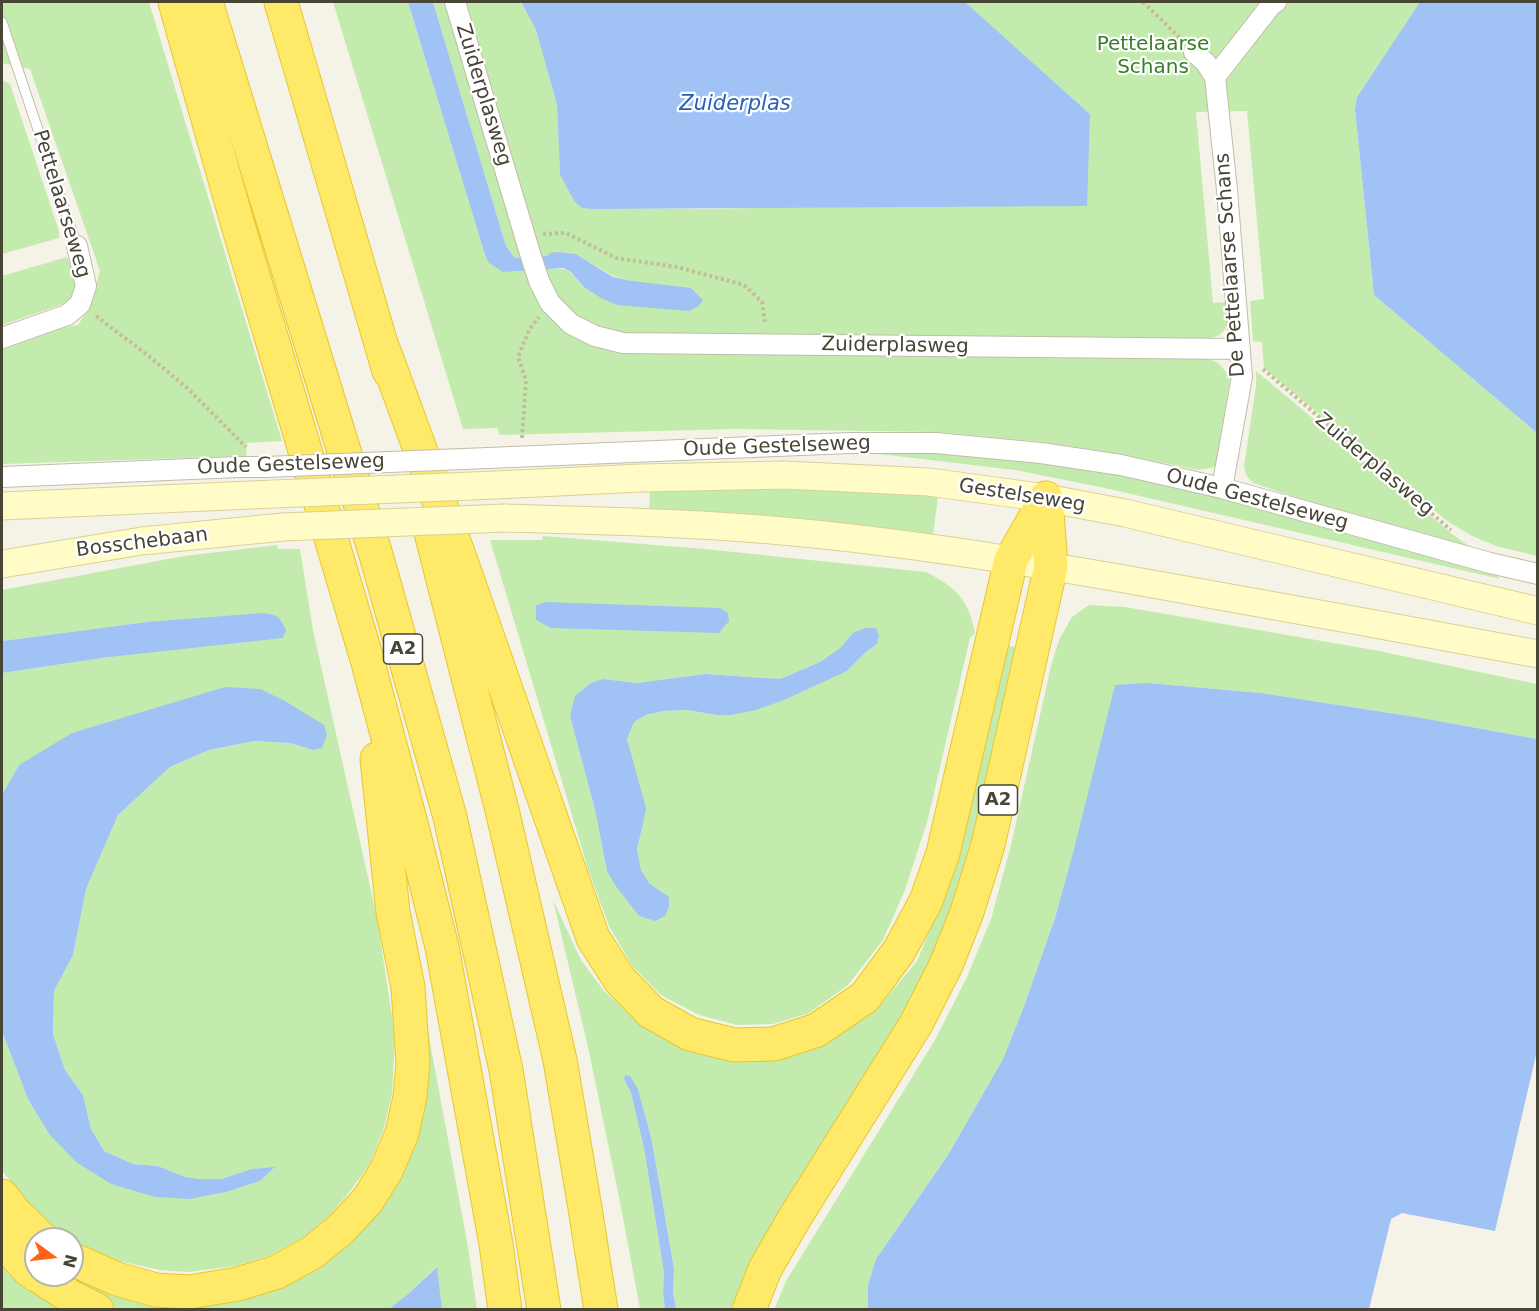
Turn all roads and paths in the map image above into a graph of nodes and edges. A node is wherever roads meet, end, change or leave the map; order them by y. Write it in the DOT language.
graph roads {
  1 [pos="175,2"];
  2 [pos="206,2"];
  3 [pos="281,2"];
  4 [pos="455,2"];
  5 [pos="1143,2"];
  6 [pos="1276,2"];
  7 [pos="2,22"];
  8 [pos="1194,52"];
  9 [pos="1215,77"];
  10 [pos="527,242"];
  11 [pos="77,246"];
  12 [pos="550,303"];
  13 [pos="80,304"];
  14 [pos="2,338"];
  15 [pos="768,345"];
  16 [pos="1239,349"];
  17 [pos="384,351"];
  18 [pos="522,457"];
  19 [pos="266,467"];
  20 [pos="2,477"];
  21 [pos="1222,488"];
  22 [pos="274,494"];
  23 [pos="1046,498"];
  24 [pos="2,506"];
  25 [pos="1454,533"];
  26 [pos="1011,560"];
  27 [pos="2,564"];
  28 [pos="1051,566"];
  29 [pos="1538,574"];
  30 [pos="1538,610"];
  31 [pos="1538,654"];
  32 [pos="367,658"];
  33 [pos="2,1196"];
  34 [pos="30,1227"];
  35 [pos="2,1239"];
  36 [pos="24,1264"];
  37 [pos="84,1264"];
  38 [pos="55,1287"];
  39 [pos="97,1310"];
  40 [pos="505,1310"];
  41 [pos="544,1310"];
  42 [pos="601,1310"];
  43 [pos="749,1310"];
  1 -- 32 [label="highway, A2"];
  2 -- 41 [label="highway, A2"];
  3 -- 17 [label="highway, A2"];
  4 -- 10 [label="street, Zuiderplasweg"];
  5 -- 8 [label="path"];
  6 -- 9 [label="street"];
  7 -- 11 [label="lane, Pettelaarseweg"];
  8 -- 9 [label="street"];
  9 -- 16 [label="street, De Pettelaarse Schans"];
  10 -- 12 [label="street, Zuiderplasweg"];
  10 -- 15 [label="path"];
  11 -- 13 [label="street, Pettelaarseweg"];
  12 -- 15 [label="street, Zuiderplasweg"];
  12 -- 18 [label="path"];
  13 -- 14 [label="street, Pettelaarseweg"];
  13 -- 19 [label="path"];
  15 -- 16 [label="street, Zuiderplasweg"];
  16 -- 21 [label="street, De Pettelaarse Schans"];
  16 -- 25 [label="path, Zuiderplasweg"];
  17 -- 26 [label="highway, A2"];
  17 -- 42 [label="highway, A2"];
  18 -- 19 [label="street, Oude Gestelseweg, bridge"];
  18 -- 21 [label="street, Oude Gestelseweg"];
  19 -- 20 [label="street, Oude Gestelseweg"];
  21 -- 29 [label="street, Oude Gestelseweg"];
  22 -- 23 [label="main road, Gestelseweg, bridge"];
  22 -- 24 [label="main road, Bosschebaan"];
  23 -- 26 [label="highway"];
  23 -- 28 [label="highway"];
  23 -- 30 [label="main road, Gestelseweg"];
  26 -- 27 [label="main road, Bosschebaan, bridge"];
  26 -- 28 [label="main road"];
  28 -- 31 [label="main road"];
  28 -- 43 [label="highway, A2"];
  32 -- 37 [label="highway, A2"];
  32 -- 40 [label="highway, A2"];
  33 -- 34 [label="highway"];
  35 -- 36 [label="highway"];
  38 -- 39 [label="highway"];
}
